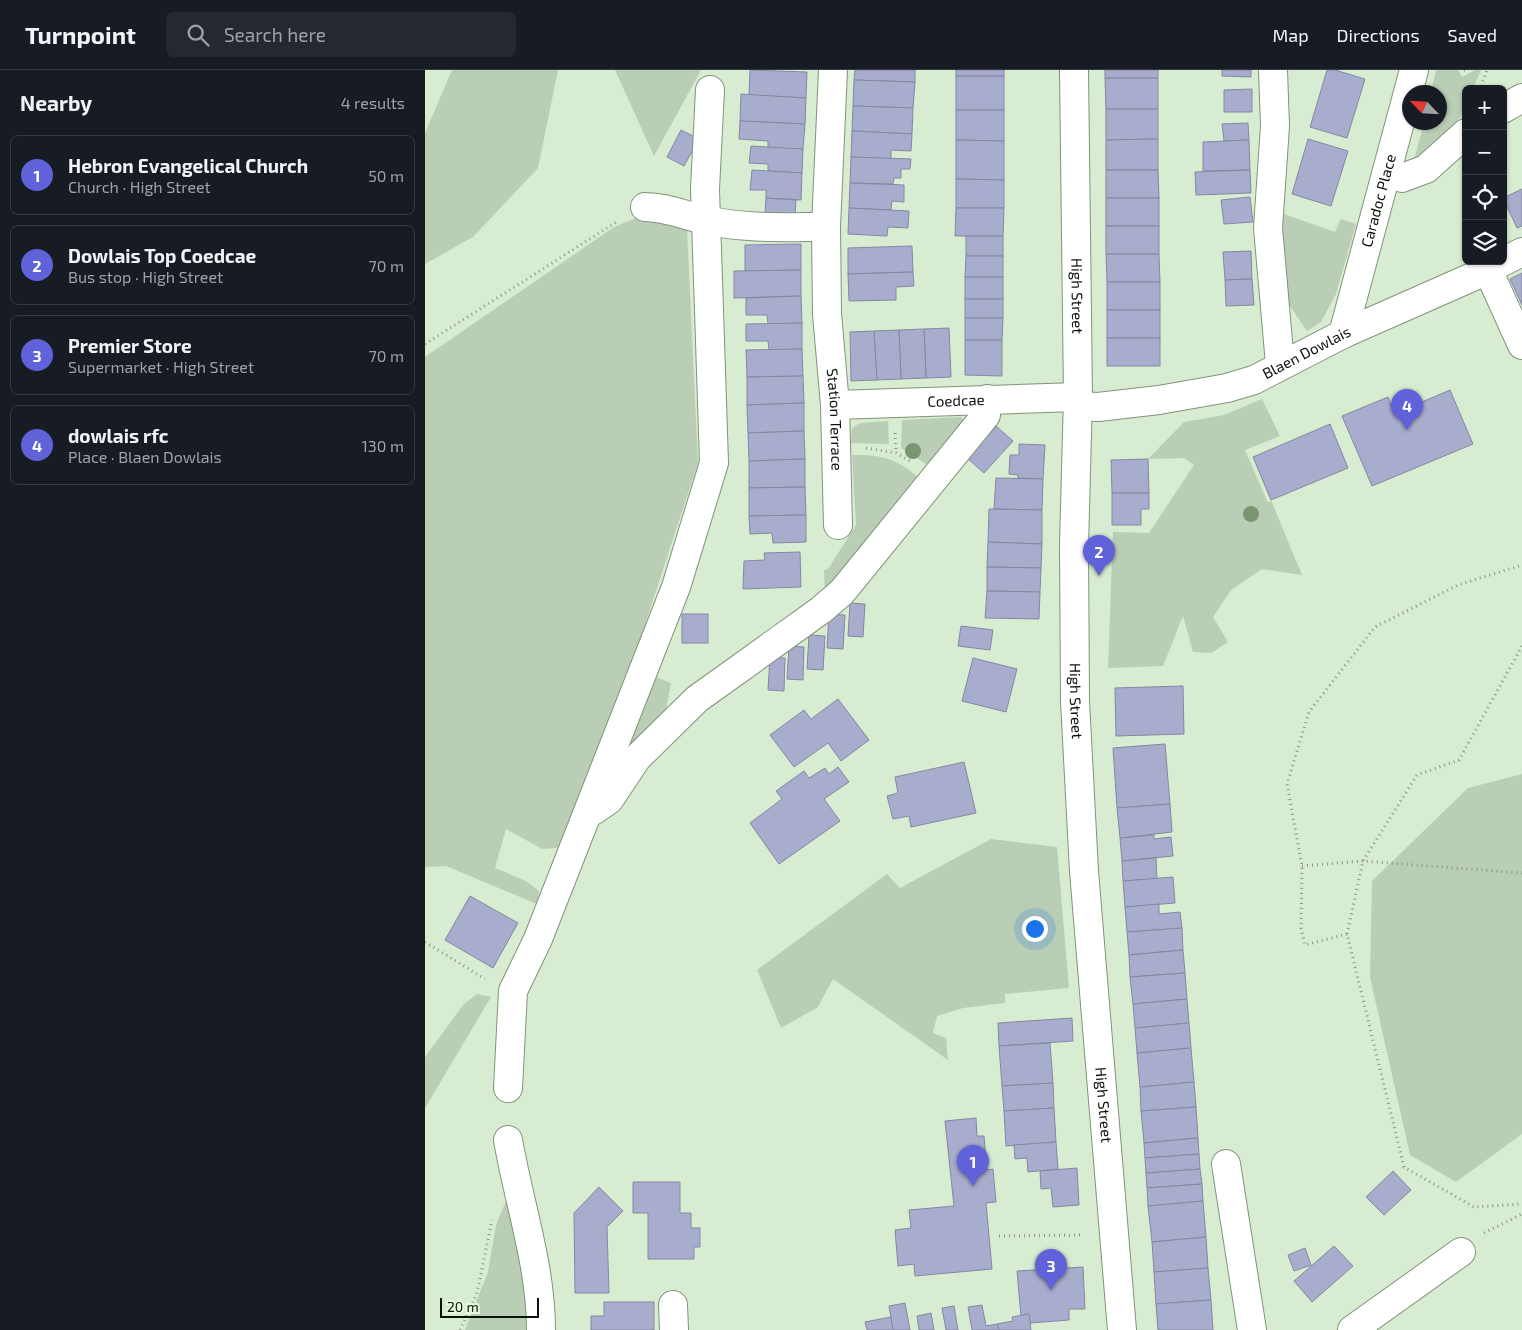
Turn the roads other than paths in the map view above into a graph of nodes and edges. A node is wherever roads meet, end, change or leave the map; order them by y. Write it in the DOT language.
graph roads {
  1 [pos="833,70"];
  2 [pos="1074,70"];
  3 [pos="1273,70"];
  4 [pos="1414,70"];
  5 [pos="710,90"];
  6 [pos="1522,98"];
  7 [pos="1507,107"];
  8 [pos="1462,136"];
  9 [pos="1386,174"];
  10 [pos="645,207"];
  11 [pos="706,220"];
  12 [pos="826,227"];
  13 [pos="1522,252"];
  14 [pos="1488,270"];
  15 [pos="1343,334"];
  16 [pos="1522,345"];
  17 [pos="1280,364"];
  18 [pos="987,399"];
  19 [pos="1078,402"];
  20 [pos="835,405"];
  21 [pos="838,525"];
  22 [pos="586,815"];
  23 [pos="508,1088"];
  24 [pos="508,1140"];
  25 [pos="1226,1164"];
  26 [pos="1461,1252"];
  27 [pos="541,1330"];
  28 [pos="1121,1330"];
  29 [pos="1252,1330"];
  30 [pos="1352,1330"];
  1 -- 12 [label="street"];
  2 -- 19 [label="street, High Street"];
  3 -- 17 [label="street"];
  4 -- 9 [label="street, Caradoc Place"];
  5 -- 11 [label="street"];
  6 -- 7 [label="street"];
  8 -- 9 [label="street"];
  9 -- 15 [label="street, Caradoc Place"];
  10 -- 11 [label="street"];
  11 -- 12 [label="street"];
  11 -- 22 [label="street"];
  12 -- 20 [label="street, Station Terrace"];
  13 -- 14 [label="street, Blaen Dowlais"];
  14 -- 15 [label="street, Blaen Dowlais"];
  14 -- 16 [label="street"];
  15 -- 17 [label="street, Blaen Dowlais"];
  17 -- 19 [label="street, Blaen Dowlais"];
  18 -- 19 [label="street, Coedcae"];
  18 -- 20 [label="street, Coedcae"];
  18 -- 22 [label="street"];
  19 -- 28 [label="street, High Street"];
  20 -- 21 [label="street, Station Terrace"];
  22 -- 23 [label="street"];
  24 -- 27 [label="street"];
  25 -- 29 [label="street"];
  26 -- 30 [label="street"];
}
